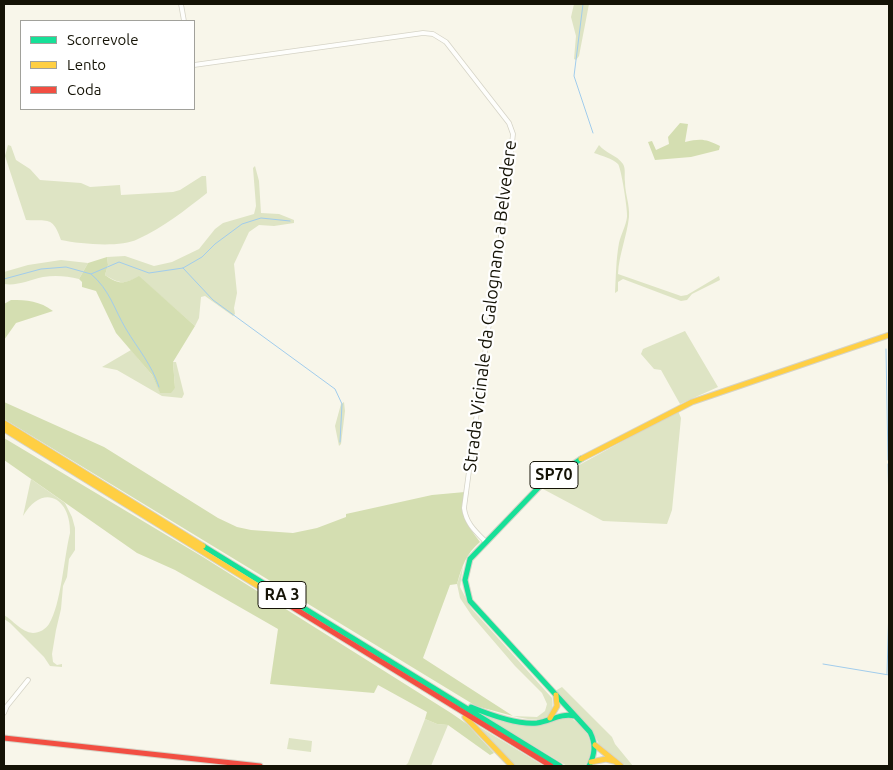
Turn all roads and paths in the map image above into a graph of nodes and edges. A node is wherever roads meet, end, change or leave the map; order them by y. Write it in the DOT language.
graph roads {
  1 [pos="181,4"];
  2 [pos="184,20"];
  3 [pos="195,66"];
  4 [pos="889,335"];
  5 [pos="4,423"];
  6 [pos="4,429"];
  7 [pos="485,541"];
  8 [pos="405,673"];
  9 [pos="28,680"];
  10 [pos="556,695"];
  11 [pos="4,713"];
  12 [pos="575,716"];
  13 [pos="550,718"];
  14 [pos="4,738"];
  15 [pos="595,745"];
  16 [pos="590,764"];
  17 [pos="619,764"];
  18 [pos="260,766"];
  19 [pos="512,766"];
  20 [pos="551,766"];
  21 [pos="560,766"];
  1 -- 2 [label="street"];
  3 -- 7 [label="street, Strada Vicinale da Galognano a Belvedere"];
  4 -- 7 [label="main road, SP70"];
  5 -- 8 [label="main road, RA 3"];
  6 -- 8 [label="main road, RA 3"];
  7 -- 10 [label="main road, SP70"];
  8 -- 13 [label="main road"];
  8 -- 19 [label="main road"];
  8 -- 20 [label="main road, RA 3"];
  8 -- 21 [label="main road, RA 3"];
  9 -- 11 [label="street"];
  10 -- 12 [label="main road, SP70"];
  10 -- 13 [label="main road"];
  12 -- 13 [label="main road"];
  12 -- 15 [label="main road, SP70"];
  14 -- 18 [label="main road"];
  15 -- 16 [label="main road"];
  15 -- 17 [label="main road"];
  16 -- 17 [label="main road"];
}
